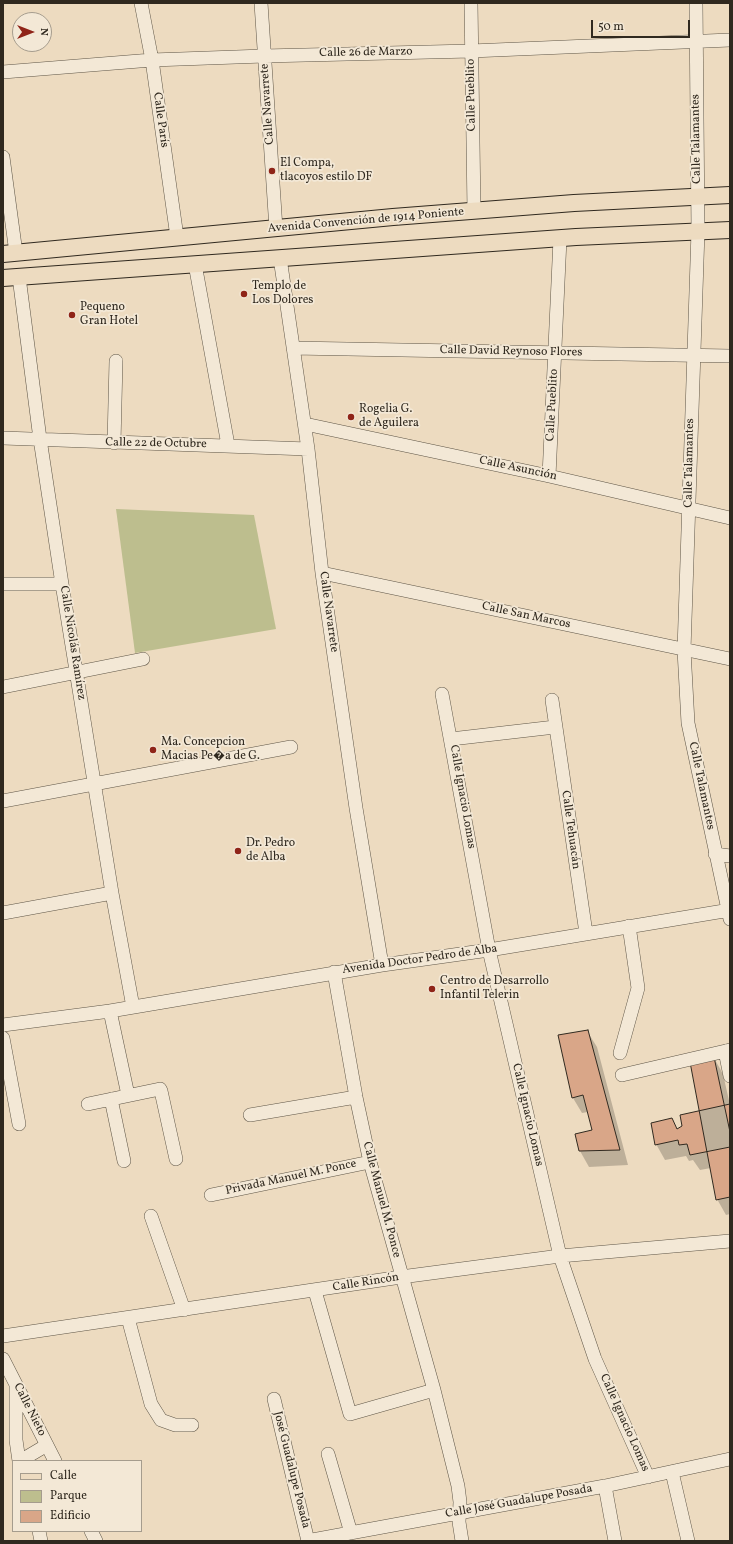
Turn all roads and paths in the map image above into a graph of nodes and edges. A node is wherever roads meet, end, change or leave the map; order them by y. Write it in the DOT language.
graph roads {
  1 [pos="142,3"];
  2 [pos="261,3"];
  3 [pos="471,3"];
  4 [pos="696,3"];
  5 [pos="730,40"];
  6 [pos="696,41"];
  7 [pos="471,51"];
  8 [pos="264,56"];
  9 [pos="152,60"];
  10 [pos="3,72"];
  11 [pos="3,157"];
  12 [pos="730,195"];
  13 [pos="698,196"];
  14 [pos="474,211"];
  15 [pos="276,229"];
  16 [pos="730,230"];
  17 [pos="698,231"];
  18 [pos="177,237"];
  19 [pos="560,239"];
  20 [pos="6,254"];
  21 [pos="280,258"];
  22 [pos="195,264"];
  23 [pos="9,279"];
  24 [pos="293,348"];
  25 [pos="556,352"];
  26 [pos="693,356"];
  27 [pos="730,356"];
  28 [pos="116,361"];
  29 [pos="304,424"];
  30 [pos="3,438"];
  31 [pos="40,439"];
  32 [pos="114,443"];
  33 [pos="228,445"];
  34 [pos="308,449"];
  35 [pos="549,476"];
  36 [pos="689,510"];
  37 [pos="730,518"];
  38 [pos="322,573"];
  39 [pos="3,584"];
  40 [pos="62,584"];
  41 [pos="684,650"];
  42 [pos="144,659"];
  43 [pos="730,660"];
  44 [pos="77,673"];
  45 [pos="3,687"];
  46 [pos="442,694"];
  47 [pos="552,700"];
  48 [pos="555,727"];
  49 [pos="451,739"];
  50 [pos="290,746"];
  51 [pos="94,783"];
  52 [pos="3,801"];
  53 [pos="715,854"];
  54 [pos="730,856"];
  55 [pos="730,891"];
  56 [pos="112,893"];
  57 [pos="3,913"];
  58 [pos="729,913"];
  59 [pos="629,926"];
  60 [pos="586,933"];
  61 [pos="489,950"];
  62 [pos="382,965"];
  63 [pos="334,972"];
  64 [pos="133,1007"];
  65 [pos="110,1011"];
  66 [pos="3,1026"];
  67 [pos="3,1038"];
  68 [pos="727,1051"];
  69 [pos="620,1053"];
  70 [pos="622,1075"];
  71 [pos="730,1076"];
  72 [pos="128,1095"];
  73 [pos="356,1097"];
  74 [pos="111,1099"];
  75 [pos="88,1104"];
  76 [pos="250,1116"];
  77 [pos="19,1124"];
  78 [pos="176,1159"];
  79 [pos="124,1161"];
  80 [pos="370,1162"];
  81 [pos="211,1195"];
  82 [pos="151,1216"];
  83 [pos="730,1241"];
  84 [pos="560,1256"];
  85 [pos="401,1277"];
  86 [pos="315,1290"];
  87 [pos="184,1310"];
  88 [pos="128,1318"];
  89 [pos="3,1336"];
  90 [pos="3,1359"];
  91 [pos="16,1384"];
  92 [pos="434,1390"];
  93 [pos="274,1399"];
  94 [pos="192,1425"];
  95 [pos="47,1445"];
  96 [pos="328,1454"];
  97 [pos="19,1460"];
  98 [pos="21,1460"];
  99 [pos="54,1460"];
  100 [pos="730,1460"];
  101 [pos="672,1472"];
  102 [pos="648,1477"];
  103 [pos="605,1486"];
  104 [pos="459,1512"];
  105 [pos="92,1532"];
  106 [pos="351,1533"];
  107 [pos="96,1541"];
  108 [pos="308,1541"];
  109 [pos="462,1541"];
  110 [pos="615,1541"];
  111 [pos="688,1541"];
  1 -- 9 [label="street, Calle París"];
  2 -- 8 [label="street, Calle Navarrete"];
  3 -- 7 [label="street, Calle Pueblito"];
  4 -- 6 [label="street, Calle Talamantes"];
  5 -- 6 [label="street, Calle 26 de Marzo"];
  6 -- 7 [label="street, Calle 26 de Marzo"];
  6 -- 13 [label="street, Calle Talamantes"];
  7 -- 8 [label="street, Calle 26 de Marzo"];
  7 -- 14 [label="street, Calle Pueblito"];
  8 -- 9 [label="street, Calle 26 de Marzo"];
  8 -- 15 [label="street, Calle Navarrete"];
  9 -- 10 [label="street, Calle 26 de Marzo"];
  9 -- 18 [label="street, Calle París"];
  11 -- 20 [label="street"];
  12 -- 13 [label="main road, Avenida Convención de 1914 Poniente"];
  13 -- 14 [label="main road, Avenida Convención de 1914 Poniente"];
  13 -- 17 [label="street, Calle Talamantes"];
  14 -- 15 [label="main road, Avenida Convención de 1914 Poniente"];
  15 -- 18 [label="main road, Avenida Convención de 1914 Poniente"];
  16 -- 17 [label="main road"];
  17 -- 19 [label="main road"];
  17 -- 26 [label="street, Calle Talamantes"];
  18 -- 20 [label="main road, Avenida Convención de 1914 Poniente"];
  19 -- 21 [label="main road"];
  19 -- 25 [label="street, Calle Pueblito"];
  21 -- 22 [label="main road"];
  21 -- 24 [label="street, Calle Navarrete"];
  22 -- 23 [label="main road"];
  22 -- 33 [label="street"];
  23 -- 31 [label="street, Calle Nicolás Ramírez"];
  24 -- 25 [label="street, Calle David Reynoso Flores"];
  24 -- 29 [label="street, Calle Navarrete"];
  25 -- 26 [label="street, Calle David Reynoso Flores"];
  25 -- 35 [label="street, Calle Pueblito"];
  26 -- 27 [label="street, Calle David Reynoso Flores"];
  26 -- 36 [label="street, Calle Talamantes"];
  28 -- 32 [label="street"];
  29 -- 34 [label="street, Calle Navarrete"];
  29 -- 35 [label="street, Calle Asunción"];
  30 -- 31 [label="street, Calle 22 de Octubre"];
  31 -- 32 [label="street, Calle 22 de Octubre"];
  31 -- 40 [label="street, Calle Nicolás Ramírez"];
  32 -- 33 [label="street, Calle 22 de Octubre"];
  33 -- 34 [label="street, Calle 22 de Octubre"];
  34 -- 38 [label="street, Calle Navarrete"];
  35 -- 36 [label="street, Calle Asunción"];
  36 -- 37 [label="street, Calle Asunción"];
  36 -- 41 [label="street, Calle Talamantes"];
  38 -- 41 [label="street, Calle San Marcos"];
  38 -- 62 [label="street, Calle Navarrete"];
  39 -- 40 [label="street"];
  40 -- 44 [label="street, Calle Nicolás Ramírez"];
  41 -- 43 [label="street, Calle San Marcos"];
  41 -- 53 [label="street, Calle Talamantes"];
  42 -- 44 [label="street"];
  44 -- 45 [label="street"];
  44 -- 51 [label="street, Calle Nicolás Ramírez"];
  46 -- 49 [label="street, Calle Ignacio Lomas"];
  47 -- 48 [label="street, Calle Tehuacán"];
  48 -- 49 [label="street"];
  48 -- 60 [label="street, Calle Tehuacán"];
  49 -- 61 [label="street, Calle Ignacio Lomas"];
  50 -- 51 [label="street"];
  51 -- 52 [label="street"];
  51 -- 56 [label="street, Calle Nicolás Ramírez"];
  53 -- 54 [label="street"];
  53 -- 58 [label="street, Calle Talamantes"];
  55 -- 58 [label="street"];
  56 -- 57 [label="street"];
  56 -- 64 [label="street, Calle Nicolás Ramírez"];
  58 -- 59 [label="street, Avenida Doctor Pedro de Alba"];
  59 -- 60 [label="street, Avenida Doctor Pedro de Alba"];
  59 -- 69 [label="street"];
  60 -- 61 [label="street, Avenida Doctor Pedro de Alba"];
  61 -- 62 [label="street, Avenida Doctor Pedro de Alba"];
  61 -- 84 [label="street, Calle Ignacio Lomas"];
  62 -- 63 [label="street, Avenida Doctor Pedro de Alba"];
  63 -- 64 [label="street, Avenida Doctor Pedro de Alba"];
  63 -- 73 [label="street, Calle Manuel M. Ponce"];
  64 -- 65 [label="street, Avenida Doctor Pedro de Alba"];
  65 -- 66 [label="street, Avenida Doctor Pedro de Alba"];
  65 -- 72 [label="street"];
  67 -- 77 [label="street"];
  68 -- 70 [label="street"];
  68 -- 71 [label="street"];
  72 -- 74 [label="street"];
  72 -- 78 [label="street"];
  73 -- 76 [label="street"];
  73 -- 80 [label="street, Calle Manuel M. Ponce"];
  74 -- 75 [label="street"];
  74 -- 79 [label="street"];
  80 -- 81 [label="street, Privada Manuel M. Ponce"];
  80 -- 85 [label="street, Calle Manuel M. Ponce"];
  82 -- 87 [label="street"];
  83 -- 84 [label="street, Calle Rincón"];
  84 -- 85 [label="street, Calle Rincón"];
  84 -- 102 [label="street, Calle Ignacio Lomas"];
  85 -- 86 [label="street, Calle Rincón"];
  85 -- 92 [label="street, Calle Manuel M. Ponce"];
  86 -- 87 [label="street, Calle Rincón"];
  86 -- 92 [label="street"];
  87 -- 88 [label="street, Calle Rincón"];
  88 -- 89 [label="street, Calle Rincón"];
  88 -- 94 [label="street"];
  90 -- 91 [label="street, Calle Nieto"];
  91 -- 95 [label="street, Calle Nieto"];
  91 -- 97 [label="street"];
  92 -- 104 [label="street, Calle Manuel M. Ponce"];
  93 -- 108 [label="street, José Guadalupe Posada"];
  95 -- 98 [label="street"];
  95 -- 99 [label="street, Calle Nieto"];
  96 -- 106 [label="street"];
  100 -- 101 [label="street, Calle José Guadalupe Posada"];
  101 -- 102 [label="street, Calle José Guadalupe Posada"];
  101 -- 111 [label="street"];
  102 -- 103 [label="street, Calle José Guadalupe Posada"];
  103 -- 104 [label="street, Calle José Guadalupe Posada"];
  103 -- 110 [label="street"];
  104 -- 106 [label="street, Calle José Guadalupe Posada"];
  104 -- 109 [label="street, Calle Manuel M. Ponce"];
  105 -- 107 [label="street"];
  106 -- 108 [label="street, Calle José Guadalupe Posada"];
}
